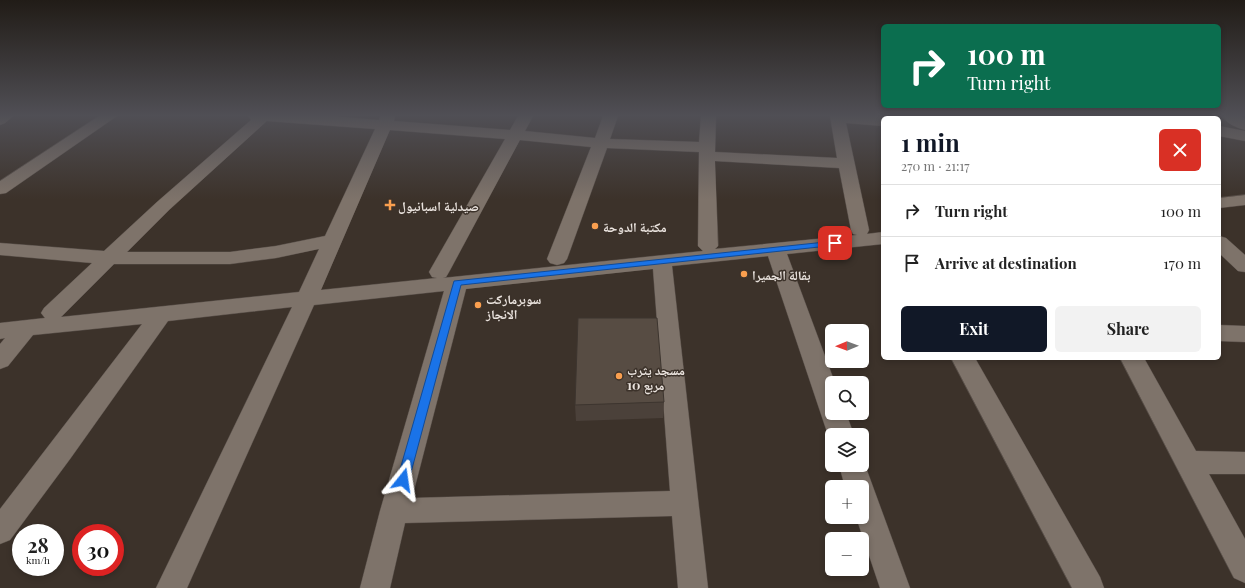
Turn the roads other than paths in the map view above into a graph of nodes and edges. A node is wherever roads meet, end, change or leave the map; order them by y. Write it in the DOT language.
graph roads {
  1 [pos="69,143"];
  2 [pos="231,143"];
  3 [pos="376,143"];
  4 [pos="511,143"];
  5 [pos="601,143"];
  6 [pos="607,143"];
  7 [pos="707,143"];
  8 [pos="843,143"];
  9 [pos="707,151"];
  10 [pos="846,163"];
  11 [pos="0,189"];
  12 [pos="1245,190"];
  13 [pos="1221,193"];
  14 [pos="1245,200"];
  15 [pos="1221,203"];
  16 [pos="881,227"];
  17 [pos="860,230"];
  18 [pos="881,238"];
  19 [pos="333,240"];
  20 [pos="1221,244"];
  21 [pos="708,246"];
  22 [pos="776,250"];
  23 [pos="4,253"];
  24 [pos="111,258"];
  25 [pos="557,259"];
  26 [pos="1242,260"];
  27 [pos="662,262"];
  28 [pos="448,278"];
  29 [pos="310,292"];
  30 [pos="52,313"];
  31 [pos="161,314"];
  32 [pos="0,318"];
  33 [pos="27,328"];
  34 [pos="0,331"];
  35 [pos="1221,333"];
  36 [pos="1245,334"];
  37 [pos="0,360"];
  38 [pos="964,360"];
  39 [pos="1133,360"];
  40 [pos="825,390"];
  41 [pos="1189,462"];
  42 [pos="1245,463"];
  43 [pos="685,503"];
  44 [pos="394,511"];
  45 [pos="869,515"];
  46 [pos="0,531"];
  47 [pos="1245,568"];
  48 [pos="171,588"];
  49 [pos="375,588"];
  50 [pos="693,588"];
  51 [pos="895,588"];
  52 [pos="1089,588"];
  1 -- 11 [label="street"];
  2 -- 24 [label="street"];
  3 -- 19 [label="street"];
  4 -- 28 [label="street"];
  5 -- 25 [label="street"];
  6 -- 9 [label="street"];
  7 -- 9 [label="street"];
  8 -- 10 [label="street"];
  9 -- 10 [label="street"];
  9 -- 21 [label="street"];
  10 -- 17 [label="street"];
  12 -- 13 [label="street"];
  14 -- 15 [label="street"];
  16 -- 17 [label="street"];
  17 -- 21 [label="street"];
  18 -- 22 [label="street"];
  19 -- 24 [label="street"];
  19 -- 29 [label="street"];
  20 -- 26 [label="street"];
  21 -- 25 [label="street"];
  22 -- 27 [label="street"];
  22 -- 40 [label="street"];
  23 -- 24 [label="street"];
  24 -- 30 [label="street"];
  25 -- 28 [label="street"];
  27 -- 28 [label="street"];
  27 -- 43 [label="street"];
  28 -- 29 [label="street"];
  28 -- 44 [label="street"];
  29 -- 30 [label="street"];
  29 -- 31 [label="street"];
  29 -- 48 [label="street"];
  30 -- 32 [label="street"];
  31 -- 33 [label="street"];
  31 -- 46 [label="street"];
  33 -- 34 [label="street"];
  33 -- 37 [label="street"];
  35 -- 36 [label="street"];
  38 -- 52 [label="street"];
  39 -- 41 [label="street"];
  41 -- 42 [label="street"];
  41 -- 47 [label="street"];
  43 -- 44 [label="street"];
  43 -- 50 [label="street"];
  44 -- 49 [label="street"];
  45 -- 51 [label="street"];
}
